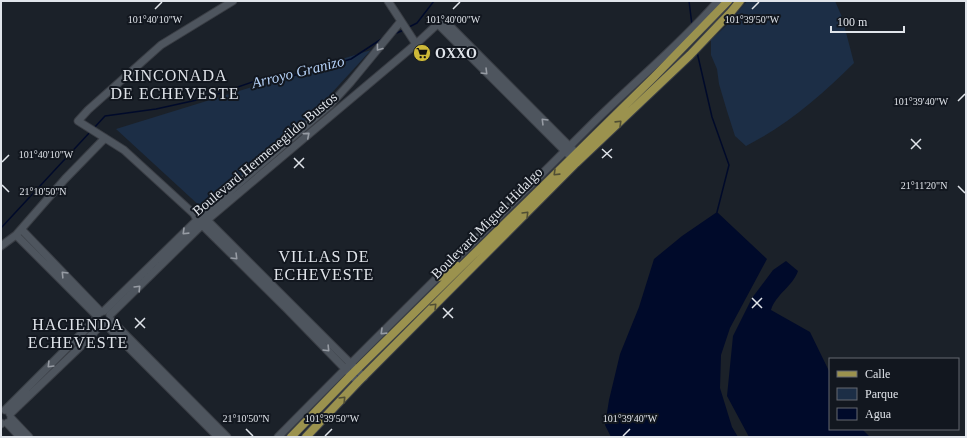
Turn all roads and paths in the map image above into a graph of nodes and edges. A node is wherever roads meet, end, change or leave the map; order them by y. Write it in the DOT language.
graph roads {
  1 [pos="233,1"];
  2 [pos="388,1"];
  3 [pos="718,1"];
  4 [pos="728,1"];
  5 [pos="740,1"];
  6 [pos="393,9"];
  7 [pos="402,24"];
  8 [pos="700,27"];
  9 [pos="392,32"];
  10 [pos="416,44"];
  11 [pos="652,74"];
  12 [pos="105,138"];
  13 [pos="567,149"];
  14 [pos="576,158"];
  15 [pos="200,219"];
  16 [pos="22,230"];
  17 [pos="16,235"];
  18 [pos="1,246"];
  19 [pos="477,251"];
  20 [pos="438,277"];
  21 [pos="103,318"];
  22 [pos="351,369"];
  23 [pos="361,380"];
  24 [pos="4,417"];
  25 [pos="20,437"];
  26 [pos="29,437"];
  27 [pos="218,437"];
  28 [pos="227,437"];
  29 [pos="278,437"];
  30 [pos="291,437"];
  31 [pos="306,437"];
  1 -- 12 [label="street"];
  2 -- 6 [label="street"];
  3 -- 8 [label="street"];
  4 -- 8 [label="main road, Boulevard Miguel Hidalgo"];
  14 -- 5 [label="main road, Boulevard Miguel Hidalgo, one-way"];
  6 -- 7 [label="street"];
  6 -- 9 [label="street"];
  7 -- 9 [label="street, Boulevard Hermenegildo Bustos"];
  7 -- 10 [label="street"];
  8 -- 11 [label="main road, Boulevard Miguel Hidalgo"];
  9 -- 15 [label="street, Boulevard Hermenegildo Bustos, one-way"];
  10 -- 13 [label="street, Boulevard Hermenegildo Bustos"];
  15 -- 10 [label="street, Boulevard Hermenegildo Bustos, one-way"];
  11 -- 13 [label="street, Boulevard Miguel Hidalgo"];
  11 -- 14 [label="main road, Boulevard Miguel Hidalgo"];
  12 -- 15 [label="street"];
  12 -- 16 [label="street"];
  13 -- 14 [label="street"];
  13 -- 20 [label="street, Boulevard Miguel Hidalgo"];
  14 -- 19 [label="main road, Boulevard Miguel Hidalgo, one-way"];
  23 -- 14 [label="main road, Boulevard Miguel Hidalgo, one-way"];
  15 -- 21 [label="street, Boulevard Hermenegildo Bustos"];
  15 -- 22 [label="street"];
  16 -- 17 [label="street"];
  21 -- 16 [label="street, one-way"];
  17 -- 18 [label="street"];
  17 -- 21 [label="street"];
  19 -- 20 [label="main road"];
  19 -- 22 [label="main road, Boulevard Miguel Hidalgo"];
  20 -- 22 [label="street, Boulevard Miguel Hidalgo, one-way"];
  21 -- 24 [label="street, Boulevard Hermenegildo Bustos"];
  21 -- 27 [label="street"];
  21 -- 28 [label="street"];
  22 -- 23 [label="street"];
  22 -- 29 [label="street, Boulevard Miguel Hidalgo"];
  22 -- 30 [label="main road, Boulevard Miguel Hidalgo"];
  31 -- 23 [label="main road, Boulevard Miguel Hidalgo, one-way"];
  24 -- 25 [label="street"];
  24 -- 26 [label="street"];
}
